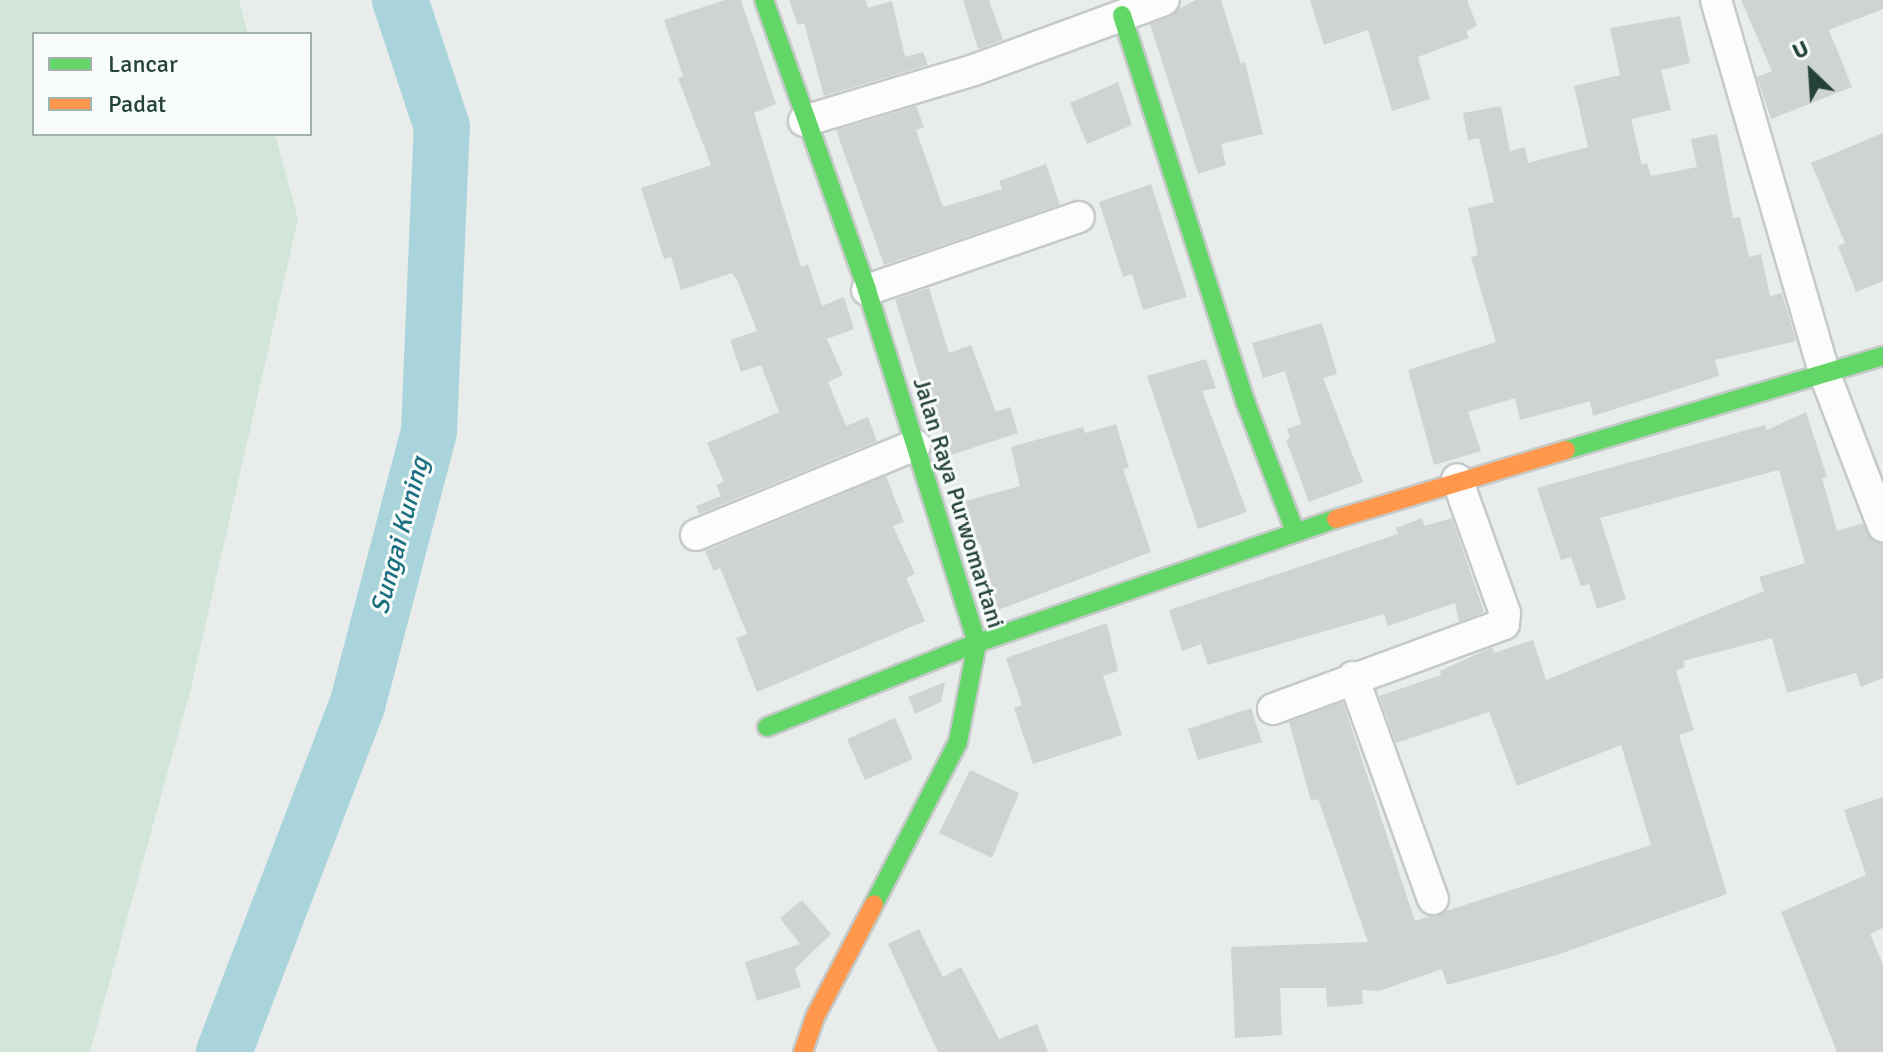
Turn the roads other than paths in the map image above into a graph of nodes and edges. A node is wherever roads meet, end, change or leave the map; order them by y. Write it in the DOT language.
graph roads {
  1 [pos="764,0"];
  2 [pos="1164,0"];
  3 [pos="1716,0"];
  4 [pos="1122,15"];
  5 [pos="804,121"];
  6 [pos="1079,217"];
  7 [pos="867,290"];
  8 [pos="1883,356"];
  9 [pos="1825,375"];
  10 [pos="915,445"];
  11 [pos="1457,479"];
  12 [pos="1883,526"];
  13 [pos="1295,531"];
  14 [pos="696,535"];
  15 [pos="977,643"];
  16 [pos="1353,677"];
  17 [pos="1273,709"];
  18 [pos="767,727"];
  19 [pos="1433,899"];
  20 [pos="803,1052"];
  1 -- 5 [label="street, Jalan Raya Purwomartani"];
  2 -- 4 [label="street"];
  3 -- 9 [label="street"];
  4 -- 5 [label="street"];
  4 -- 13 [label="street"];
  5 -- 7 [label="street, Jalan Raya Purwomartani"];
  6 -- 7 [label="street"];
  7 -- 10 [label="street, Jalan Raya Purwomartani"];
  8 -- 9 [label="street"];
  9 -- 11 [label="street"];
  9 -- 12 [label="street"];
  10 -- 14 [label="street"];
  10 -- 15 [label="street, Jalan Raya Purwomartani"];
  11 -- 13 [label="street"];
  11 -- 16 [label="street"];
  13 -- 15 [label="street"];
  15 -- 18 [label="street"];
  15 -- 20 [label="street, Jalan Raya Purwomartani"];
  16 -- 17 [label="street"];
  16 -- 19 [label="street"];
}
